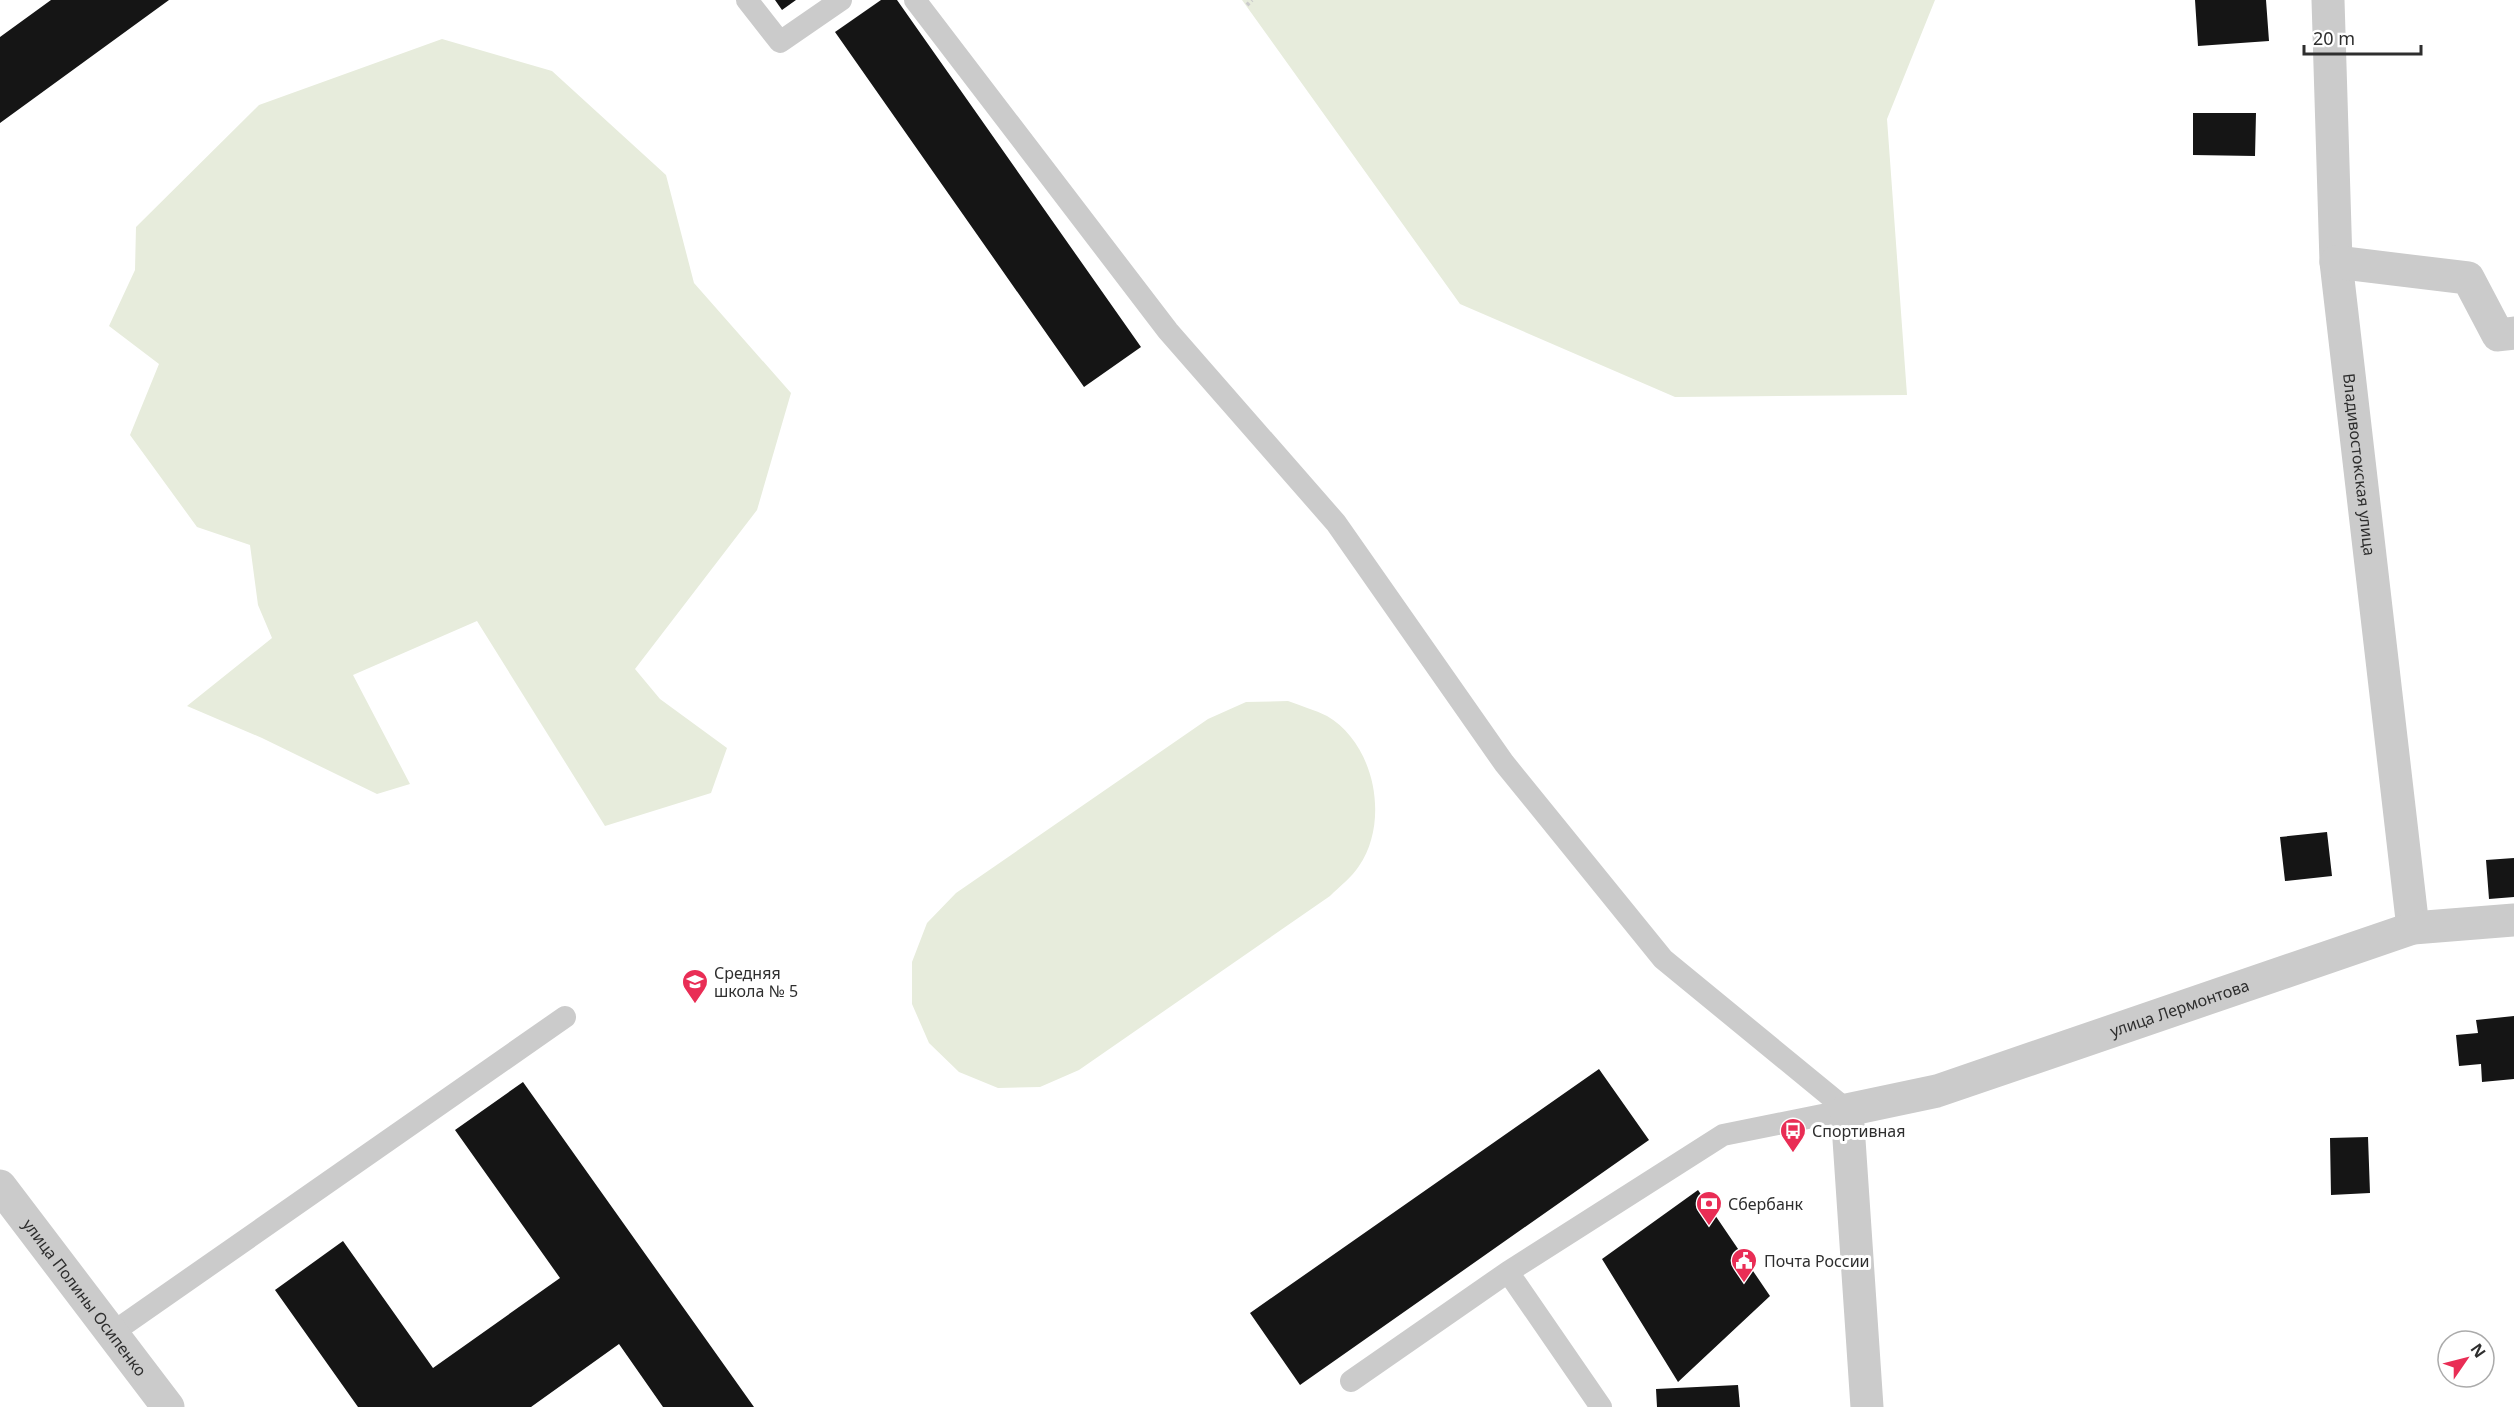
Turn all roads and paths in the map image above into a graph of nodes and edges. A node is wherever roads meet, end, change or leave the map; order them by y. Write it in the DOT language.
graph roads {
  1 [pos="747,0"];
  2 [pos="841,0"];
  3 [pos="915,0"];
  4 [pos="1252,0"];
  5 [pos="2328,0"];
  6 [pos="1246,6"];
  7 [pos="2336,262"];
  8 [pos="2514,333"];
  9 [pos="2514,920"];
  10 [pos="2413,928"];
  11 [pos="566,1017"];
  12 [pos="1847,1110"];
  13 [pos="0,1186"];
  14 [pos="1508,1272"];
  15 [pos="112,1333"];
  16 [pos="1351,1381"];
  17 [pos="168,1407"];
  18 [pos="1601,1407"];
  19 [pos="1867,1407"];
  1 -- 2 [label="lane"];
  3 -- 12 [label="lane"];
  4 -- 6 [label="path"];
  5 -- 7 [label="street, Владивостокская улица"];
  7 -- 8 [label="street"];
  7 -- 10 [label="street, Владивостокская улица"];
  9 -- 10 [label="street, улица Лермонтова"];
  10 -- 12 [label="street, улица Лермонтова"];
  11 -- 15 [label="lane"];
  12 -- 14 [label="lane"];
  12 -- 19 [label="street"];
  13 -- 15 [label="street, улица Полины Осипенко"];
  14 -- 16 [label="lane"];
  14 -- 18 [label="lane"];
  15 -- 17 [label="street, улица Полины Осипенко"];
}
